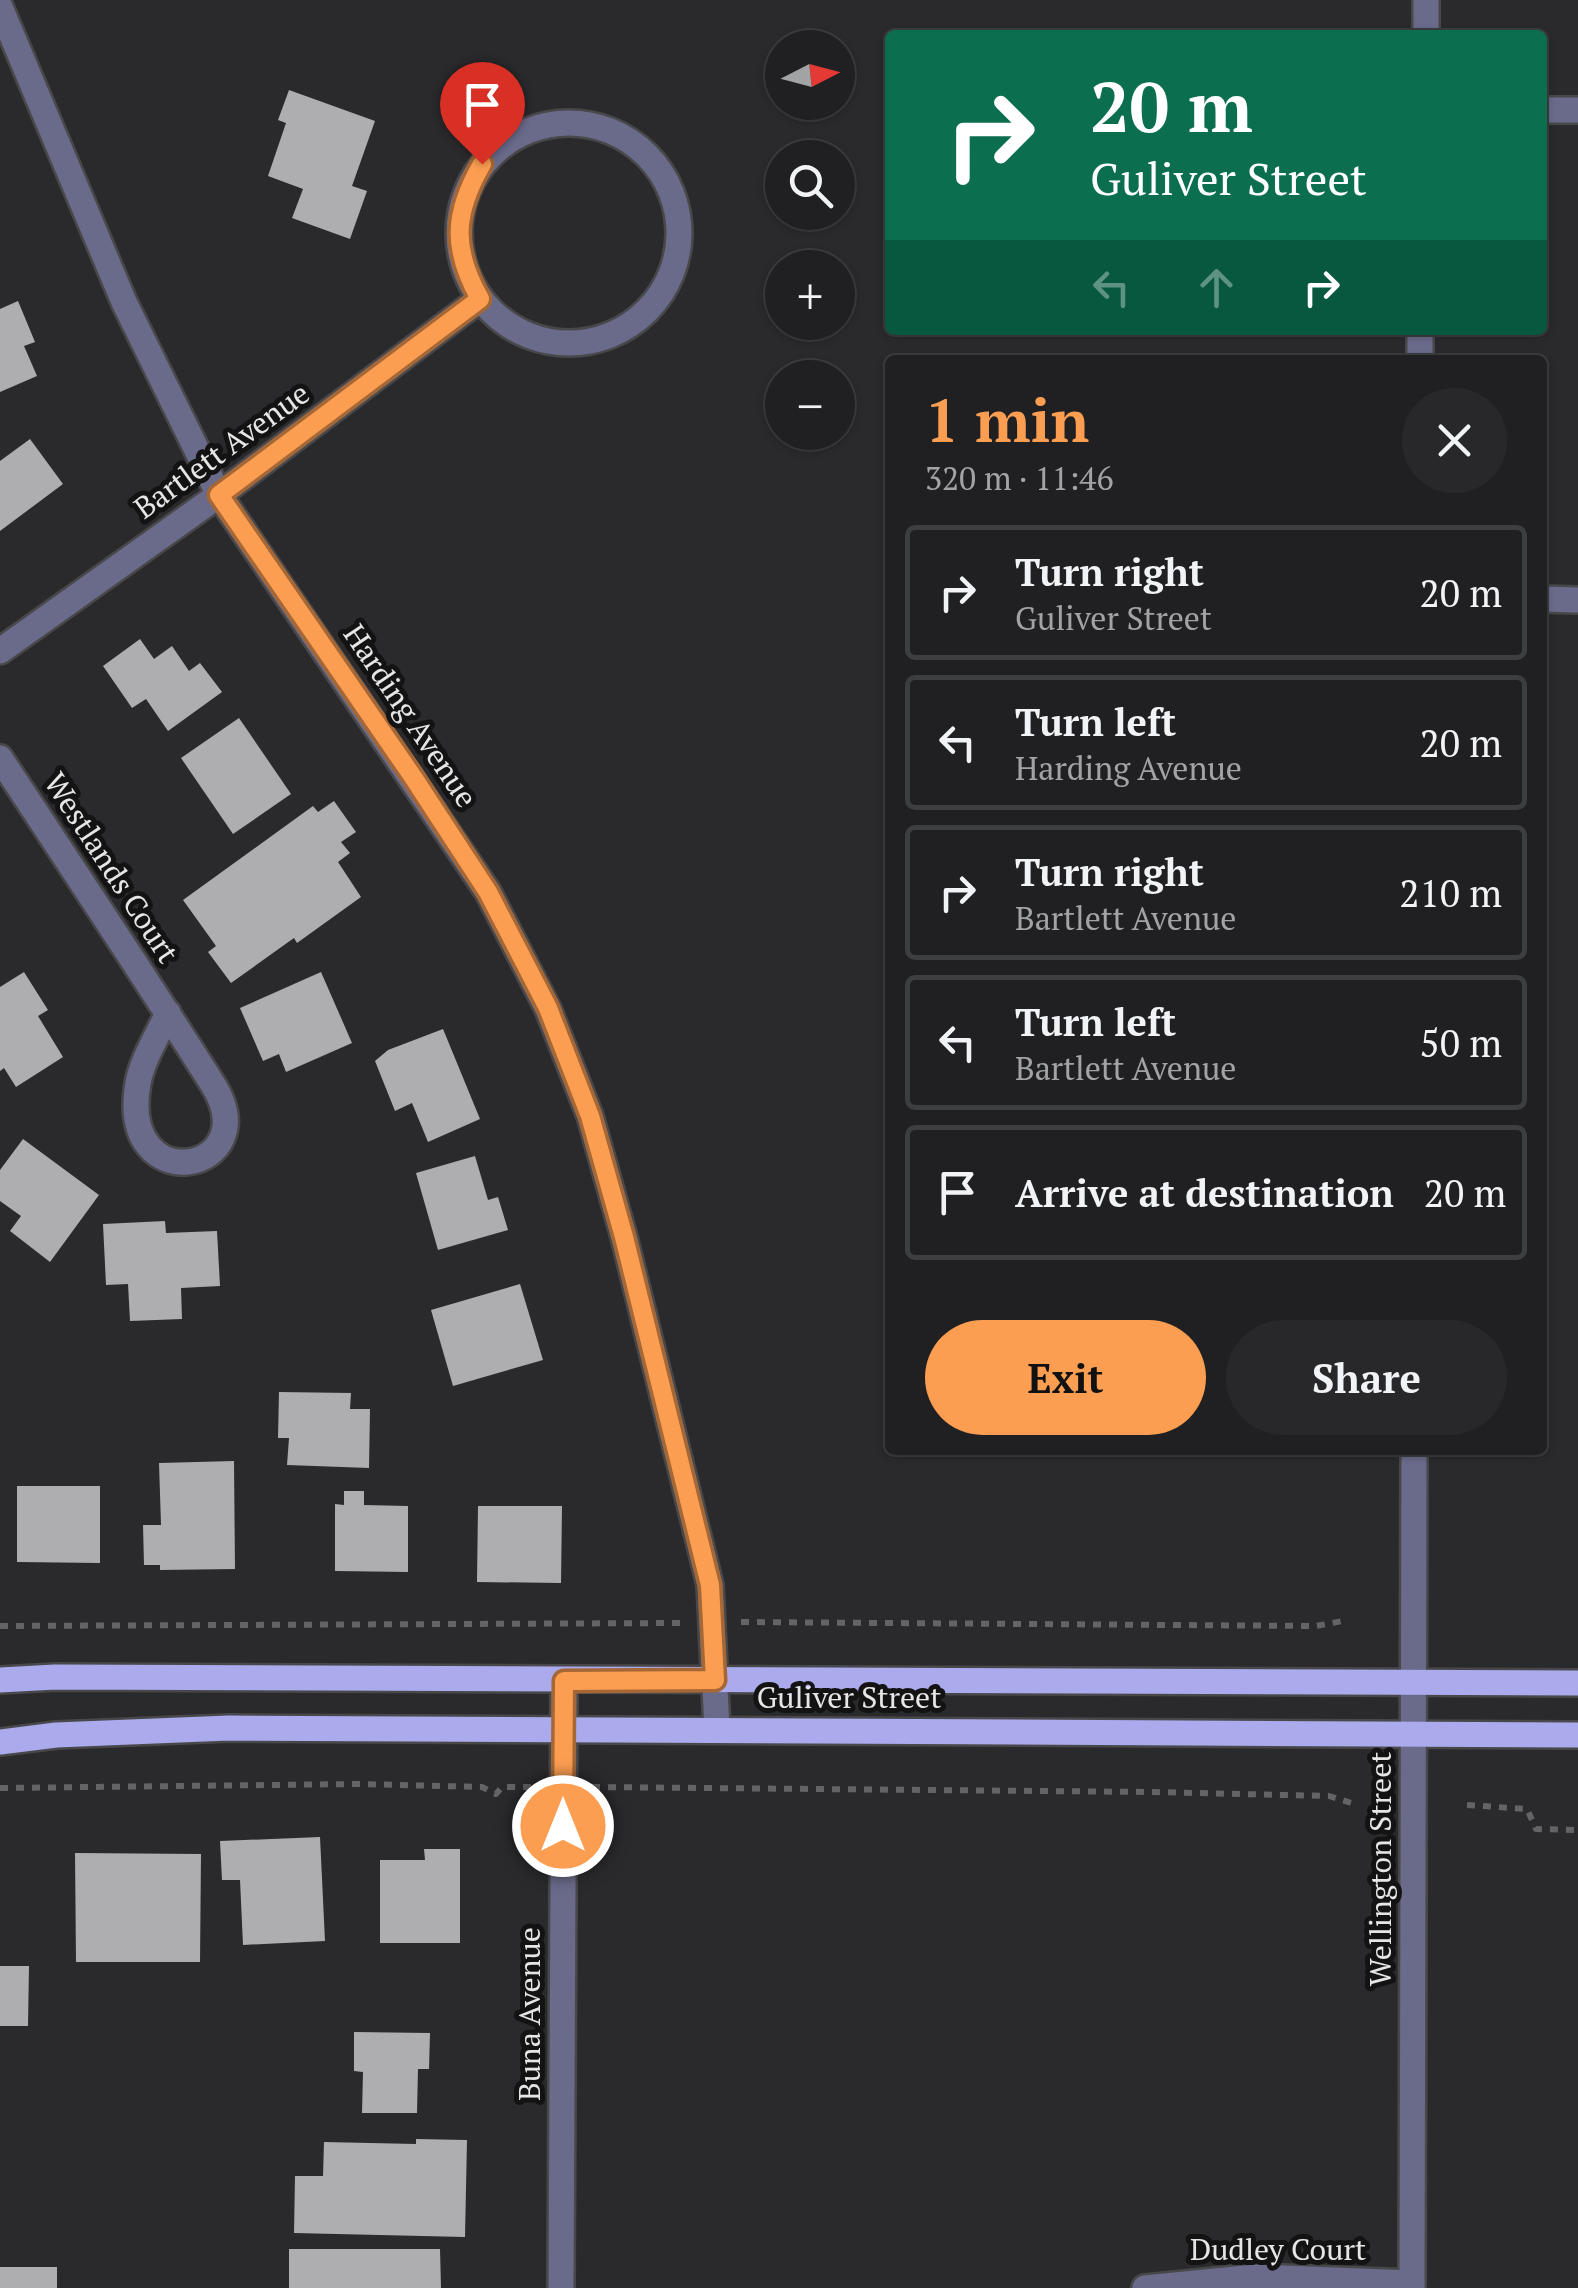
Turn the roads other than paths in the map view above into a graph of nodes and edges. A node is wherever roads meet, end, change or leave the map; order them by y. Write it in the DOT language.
graph roads {
  1 [pos="1426,0"];
  2 [pos="0,7"];
  3 [pos="1426,30"];
  4 [pos="1547,110"];
  5 [pos="1578,110"];
  6 [pos="480,299"];
  7 [pos="219,495"];
  8 [pos="1547,599"];
  9 [pos="1578,600"];
  10 [pos="0,651"];
  11 [pos="0,758"];
  12 [pos="168,1013"];
  13 [pos="1414,1455"];
  14 [pos="0,1680"];
  15 [pos="715,1680"];
  16 [pos="564,1681"];
  17 [pos="1414,1682"];
  18 [pos="1578,1683"];
  19 [pos="718,1730"];
  20 [pos="564,1731"];
  21 [pos="1415,1735"];
  22 [pos="1578,1736"];
  23 [pos="0,1742"];
  24 [pos="1412,2286"];
  25 [pos="561,2288"];
  26 [pos="1145,2288"];
  1 -- 3 [label="street"];
  2 -- 7 [label="street, Harding Avenue"];
  4 -- 5 [label="street"];
  6 -- 6 [label="street"];
  6 -- 7 [label="street, Bartlett Avenue"];
  7 -- 10 [label="street, Bartlett Avenue"];
  7 -- 15 [label="street, Harding Avenue"];
  8 -- 9 [label="street"];
  11 -- 12 [label="street, Westlands Court"];
  12 -- 12 [label="street, Westlands Court"];
  13 -- 17 [label="street, Wellington Street"];
  14 -- 16 [label="main road, Guliver Street"];
  15 -- 16 [label="main road, Guliver Street"];
  15 -- 17 [label="main road, Guliver Street"];
  15 -- 19 [label="street, Harding Avenue"];
  16 -- 20 [label="street, Buna Avenue"];
  17 -- 18 [label="main road, Guliver Street"];
  17 -- 21 [label="street, Wellington Street"];
  19 -- 20 [label="main road, Guliver Street"];
  19 -- 21 [label="main road, Guliver Street"];
  20 -- 23 [label="main road, Guliver Street"];
  20 -- 25 [label="street, Buna Avenue"];
  21 -- 22 [label="main road, Guliver Street"];
  21 -- 24 [label="street, Wellington Street"];
  24 -- 26 [label="street, Dudley Court"];
}
